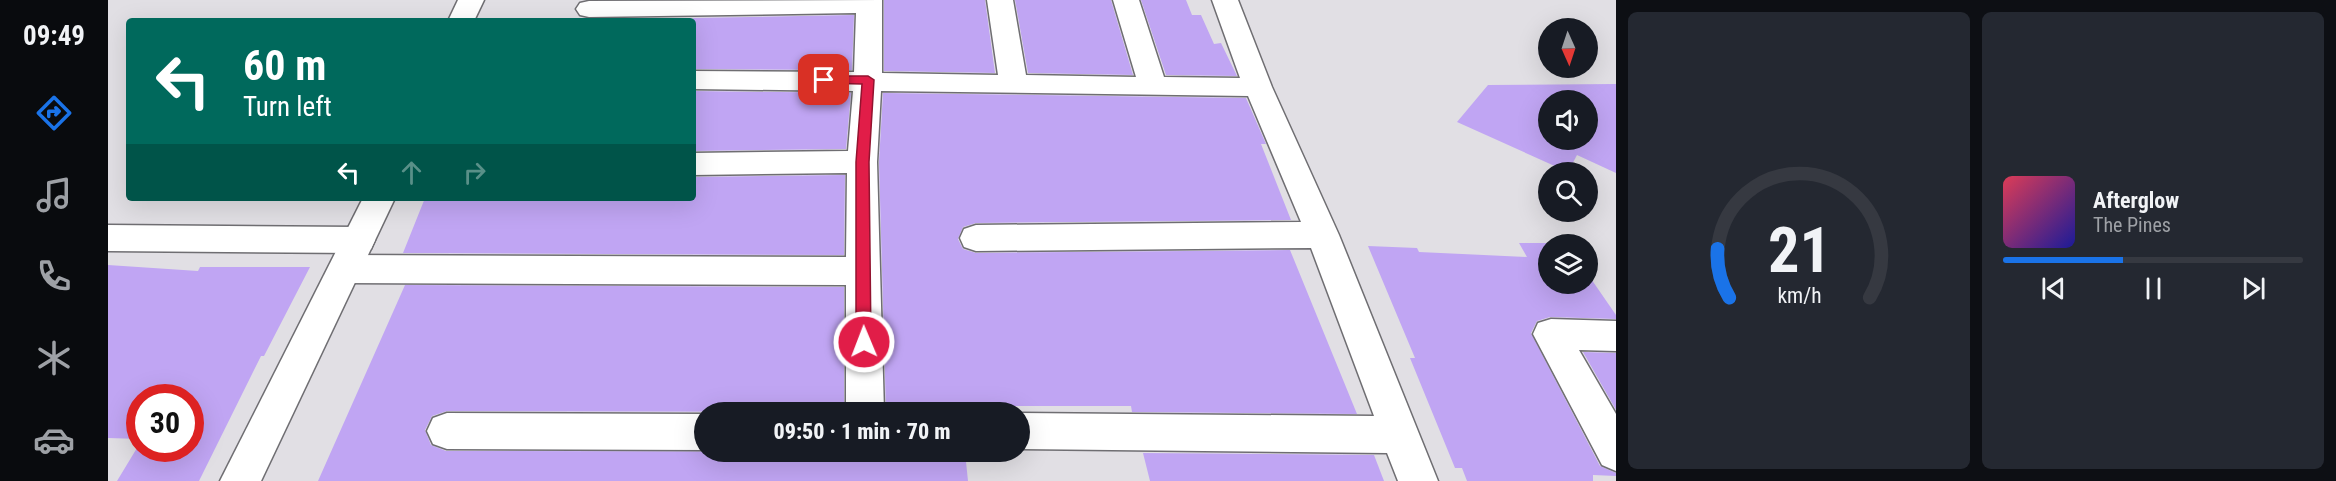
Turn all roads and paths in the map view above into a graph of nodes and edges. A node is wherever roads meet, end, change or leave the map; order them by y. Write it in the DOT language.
graph roads {
  1 [pos="471,0"];
  2 [pos="1000,0"];
  3 [pos="1126,0"];
  4 [pos="1225,0"];
  5 [pos="869,2"];
  6 [pos="589,9"];
  7 [pos="462,18"];
  8 [pos="696,80"];
  9 [pos="868,80"];
  10 [pos="1013,83"];
  11 [pos="1153,87"];
  12 [pos="1258,87"];
  13 [pos="862,162"];
  14 [pos="696,164"];
  15 [pos="378,201"];
  16 [pos="1323,235"];
  17 [pos="108,238"];
  18 [pos="976,238"];
  19 [pos="352,254"];
  20 [pos="863,271"];
  21 [pos="1616,336"];
  22 [pos="865,402"];
  23 [pos="447,431"];
  24 [pos="1030,431"];
  25 [pos="694,432"];
  26 [pos="1399,435"];
  27 [pos="1616,452"];
  28 [pos="240,481"];
  29 [pos="1418,481"];
  1 -- 7 [label="street"];
  2 -- 10 [label="street"];
  3 -- 11 [label="street"];
  4 -- 12 [label="street"];
  5 -- 6 [label="street"];
  5 -- 9 [label="street"];
  8 -- 9 [label="street"];
  9 -- 10 [label="street"];
  9 -- 13 [label="street"];
  10 -- 11 [label="street"];
  11 -- 12 [label="street"];
  12 -- 16 [label="street"];
  13 -- 14 [label="street"];
  13 -- 20 [label="street"];
  15 -- 19 [label="street"];
  16 -- 18 [label="street"];
  16 -- 26 [label="street"];
  17 -- 19 [label="street"];
  19 -- 20 [label="street"];
  19 -- 28 [label="street"];
  20 -- 22 [label="street"];
  21 -- 27 [label="street"];
  23 -- 25 [label="street"];
  24 -- 26 [label="street"];
  26 -- 29 [label="street"];
}
